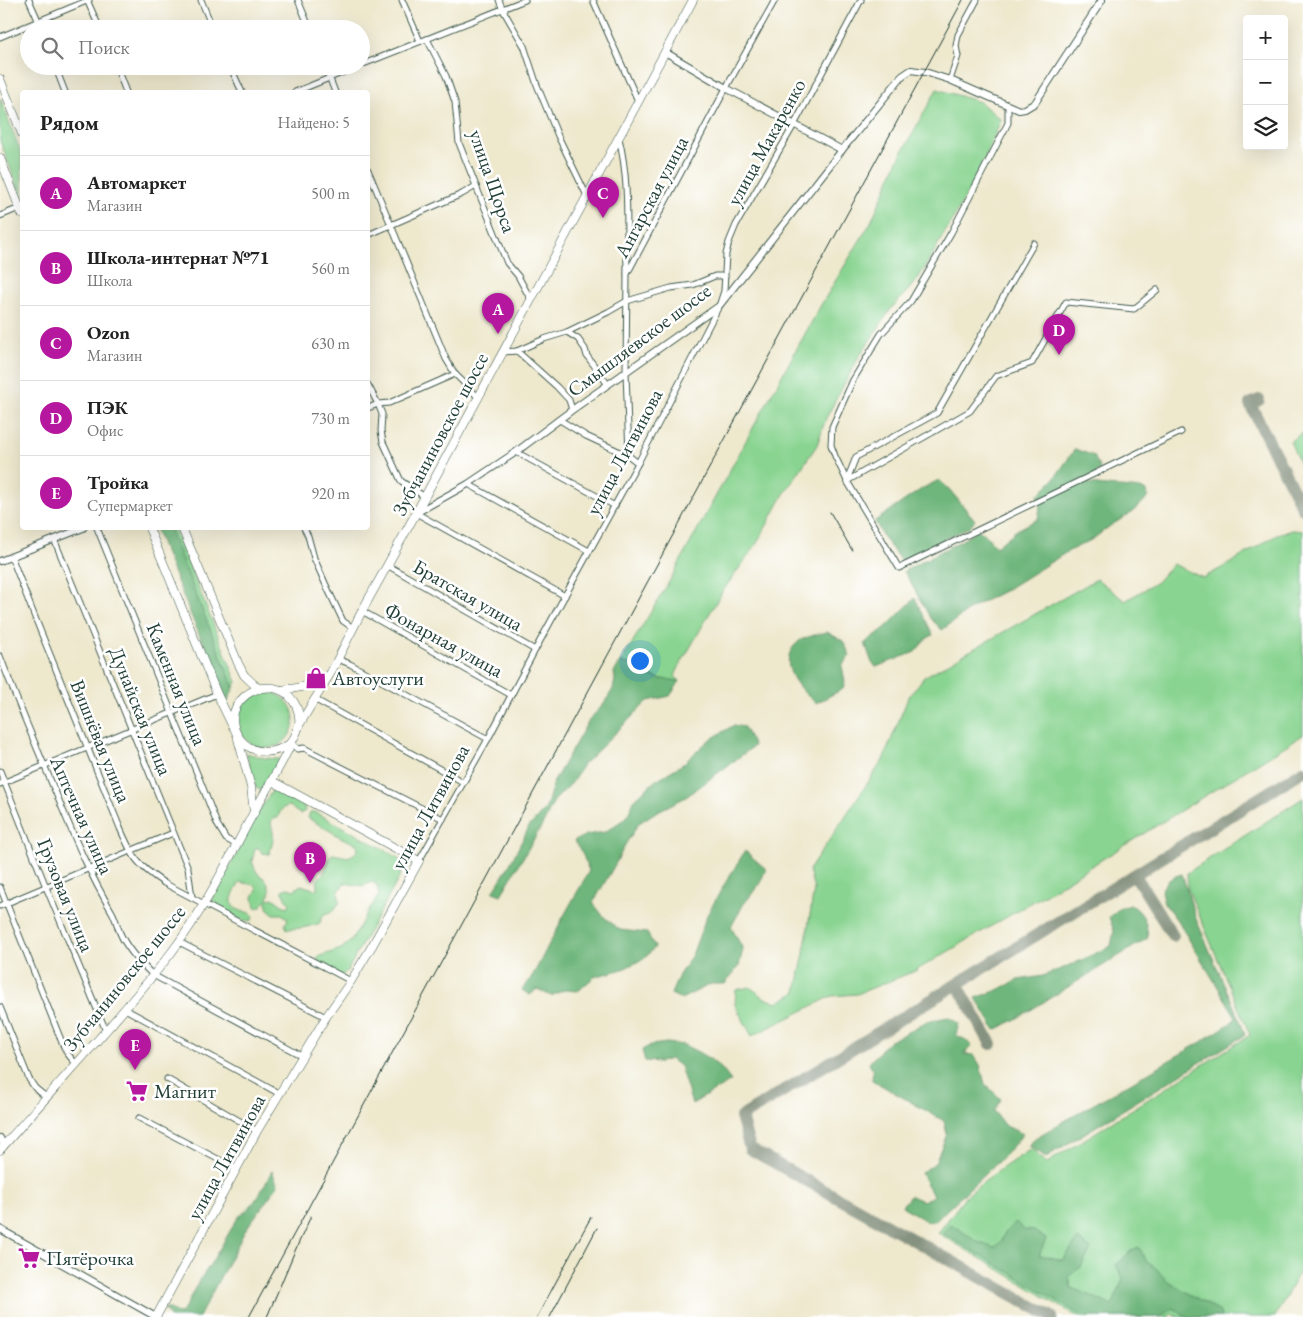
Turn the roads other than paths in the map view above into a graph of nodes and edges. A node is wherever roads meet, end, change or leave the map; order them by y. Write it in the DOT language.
graph roads {
  1 [pos="30,0"];
  2 [pos="88,0"];
  3 [pos="201,0"];
  4 [pos="298,0"];
  5 [pos="402,0"];
  6 [pos="499,0"];
  7 [pos="525,0"];
  8 [pos="593,0"];
  9 [pos="693,0"];
  10 [pos="775,0"];
  11 [pos="861,0"];
  12 [pos="977,0"];
  13 [pos="1102,0"];
  14 [pos="503,10"];
  15 [pos="39,20"];
  16 [pos="41,20"];
  17 [pos="96,20"];
  18 [pos="209,20"];
  19 [pos="306,20"];
  20 [pos="20,29"];
  21 [pos="0,37"];
  22 [pos="427,39"];
  23 [pos="420,41"];
  24 [pos="665,52"];
  25 [pos="370,62"];
  26 [pos="58,75"];
  27 [pos="119,75"];
  28 [pos="234,75"];
  29 [pos="329,75"];
  30 [pos="338,75"];
  31 [pos="330,78"];
  32 [pos="0,79"];
  33 [pos="950,80"];
  34 [pos="726,88"];
  35 [pos="64,90"];
  36 [pos="125,90"];
  37 [pos="241,90"];
  38 [pos="300,90"];
  39 [pos="334,90"];
  40 [pos="638,101"];
  41 [pos="1008,106"];
  42 [pos="794,125"];
  43 [pos="20,129"];
  44 [pos="618,138"];
  45 [pos="842,150"];
  46 [pos="0,158"];
  47 [pos="370,175"];
  48 [pos="476,186"];
  49 [pos="587,196"];
  50 [pos="20,204"];
  51 [pos="20,210"];
  52 [pos="0,216"];
  53 [pos="391,225"];
  54 [pos="370,234"];
  55 [pos="1034,243"];
  56 [pos="627,274"];
  57 [pos="725,276"];
  58 [pos="1157,290"];
  59 [pos="531,300"];
  60 [pos="627,301"];
  61 [pos="719,306"];
  62 [pos="567,332"];
  63 [pos="517,351"];
  64 [pos="503,352"];
  65 [pos="626,372"];
  66 [pos="454,374"];
  67 [pos="608,386"];
  68 [pos="370,389"];
  69 [pos="478,398"];
  70 [pos="378,404"];
  71 [pos="370,407"];
  72 [pos="572,410"];
  73 [pos="560,420"];
  74 [pos="1181,432"];
  75 [pos="516,452"];
  76 [pos="629,456"];
  77 [pos="638,463"];
  78 [pos="847,481"];
  79 [pos="468,484"];
  80 [pos="425,497"];
  81 [pos="615,506"];
  82 [pos="416,514"];
  83 [pos="78,530"];
  84 [pos="98,530"];
  85 [pos="150,530"];
  86 [pos="183,530"];
  87 [pos="305,530"];
  88 [pos="54,539"];
  89 [pos="589,551"];
  90 [pos="11,556"];
  91 [pos="0,561"];
  92 [pos="387,565"];
  93 [pos="565,596"];
  94 [pos="362,611"];
  95 [pos="353,628"];
  96 [pos="535,650"];
  97 [pos="0,656"];
  98 [pos="338,659"];
  99 [pos="330,674"];
  100 [pos="259,689"];
  101 [pos="281,690"];
  102 [pos="217,694"];
  103 [pos="511,695"];
  104 [pos="316,700"];
  105 [pos="172,713"];
  106 [pos="298,727"];
  107 [pos="132,729"];
  108 [pos="235,731"];
  109 [pos="488,739"];
  110 [pos="291,743"];
  111 [pos="88,748"];
  112 [pos="44,766"];
  113 [pos="0,771"];
  114 [pos="272,781"];
  115 [pos="463,782"];
  116 [pos="2,783"];
  117 [pos="254,813"];
  118 [pos="443,819"];
  119 [pos="173,833"];
  120 [pos="237,845"];
  121 [pos="130,852"];
  122 [pos="419,861"];
  123 [pos="88,869"];
  124 [pos="0,887"];
  125 [pos="46,887"];
  126 [pos="192,897"];
  127 [pos="3,905"];
  128 [pos="204,905"];
  129 [pos="179,942"];
  130 [pos="153,975"];
  131 [pos="351,981"];
  132 [pos="0,1007"];
  133 [pos="124,1009"];
  134 [pos="326,1017"];
  135 [pos="106,1031"];
  136 [pos="302,1056"];
  137 [pos="76,1064"];
  138 [pos="167,1079"];
  139 [pos="280,1094"];
  140 [pos="46,1097"];
  141 [pos="139,1118"];
  142 [pos="257,1131"];
  143 [pos="0,1138"];
  144 [pos="2,1148"];
  145 [pos="237,1169"];
  146 [pos="0,1229"];
  147 [pos="156,1317"];
  1 -- 15 [label="street"];
  2 -- 16 [label="street"];
  2 -- 17 [label="street"];
  3 -- 18 [label="street"];
  4 -- 19 [label="street"];
  5 -- 23 [label="street"];
  6 -- 14 [label="street"];
  7 -- 14 [label="street"];
  8 -- 40 [label="street"];
  9 -- 24 [label="main road, Зубчаниновское шоссе"];
  10 -- 34 [label="street, Ангарская улица"];
  11 -- 42 [label="street, улица Макаренко"];
  12 -- 33 [label="street"];
  13 -- 41 [label="street, Смышляевское шоссе"];
  14 -- 22 [label="street"];
  14 -- 49 [label="street"];
  20 -- 21 [label="street"];
  22 -- 23 [label="street"];
  22 -- 48 [label="street, улица Щорса"];
  23 -- 25 [label="street"];
  24 -- 34 [label="street"];
  24 -- 40 [label="main road, Зубчаниновское шоссе"];
  26 -- 35 [label="street"];
  27 -- 36 [label="street"];
  28 -- 37 [label="street"];
  29 -- 31 [label="street"];
  30 -- 31 [label="street"];
  31 -- 38 [label="street"];
  31 -- 39 [label="street"];
  32 -- 43 [label="main road"];
  33 -- 41 [label="street, Смышляевское шоссе"];
  33 -- 45 [label="street, Смышляевское шоссе"];
  34 -- 42 [label="street"];
  34 -- 56 [label="street, Ангарская улица"];
  40 -- 44 [label="main road, Зубчаниновское шоссе"];
  41 -- 78 [label="street"];
  42 -- 45 [label="street"];
  42 -- 57 [label="street, улица Макаренко"];
  44 -- 49 [label="main road, Зубчаниновское шоссе"];
  44 -- 56 [label="street"];
  45 -- 61 [label="street, Смышляевское шоссе"];
  46 -- 50 [label="main road"];
  47 -- 53 [label="street"];
  48 -- 53 [label="street"];
  48 -- 59 [label="street, улица Щорса"];
  49 -- 59 [label="main road, Зубчаниновское шоссе"];
  51 -- 52 [label="street"];
  53 -- 54 [label="street"];
  53 -- 66 [label="street"];
  55 -- 78 [label="street"];
  56 -- 60 [label="street, Ангарская улица"];
  57 -- 60 [label="street"];
  57 -- 61 [label="street, улица Макаренко"];
  58 -- 78 [label="street"];
  59 -- 64 [label="main road, Зубчаниновское шоссе"];
  60 -- 62 [label="street"];
  60 -- 65 [label="street, Ангарская улица"];
  61 -- 65 [label="street, Смышляевское шоссе"];
  61 -- 77 [label="street, улица Литвинова"];
  62 -- 63 [label="street"];
  62 -- 67 [label="street"];
  63 -- 64 [label="street"];
  63 -- 72 [label="street"];
  64 -- 69 [label="main road, Зубчаниновское шоссе"];
  65 -- 67 [label="street, Смышляевское шоссе"];
  65 -- 76 [label="street, Ангарская улица"];
  66 -- 69 [label="street"];
  66 -- 70 [label="street"];
  67 -- 72 [label="street, Смышляевское шоссе"];
  68 -- 70 [label="street"];
  69 -- 80 [label="main road, Зубчаниновское шоссе"];
  70 -- 71 [label="street"];
  70 -- 80 [label="street"];
  72 -- 73 [label="street, Смышляевское шоссе"];
  73 -- 75 [label="street, Смышляевское шоссе"];
  73 -- 76 [label="street"];
  74 -- 78 [label="street"];
  75 -- 79 [label="street, Смышляевское шоссе"];
  75 -- 81 [label="street"];
  76 -- 77 [label="street"];
  77 -- 81 [label="street, улица Литвинова"];
  79 -- 82 [label="street, Смышляевское шоссе"];
  79 -- 89 [label="street"];
  80 -- 82 [label="main road, Зубчаниновское шоссе"];
  81 -- 89 [label="street, улица Литвинова"];
  82 -- 92 [label="main road, Зубчаниновское шоссе"];
  82 -- 93 [label="street"];
  83 -- 88 [label="street"];
  84 -- 105 [label="street, Каменная улица"];
  85 -- 102 [label="main road"];
  86 -- 100 [label="main road"];
  87 -- 95 [label="street"];
  88 -- 90 [label="street"];
  88 -- 107 [label="street, Дунайская улица"];
  89 -- 93 [label="street, улица Литвинова"];
  90 -- 91 [label="street"];
  90 -- 111 [label="street, Вишнёвая улица"];
  92 -- 94 [label="main road, Зубчаниновское шоссе"];
  92 -- 96 [label="street, Братская улица"];
  93 -- 96 [label="street, улица Литвинова"];
  94 -- 95 [label="main road, Зубчаниновское шоссе"];
  94 -- 103 [label="street, Фонарная улица"];
  95 -- 98 [label="main road, Зубчаниновское шоссе"];
  96 -- 103 [label="street, улица Литвинова"];
  97 -- 112 [label="street, Аптечная улица"];
  98 -- 99 [label="main road, Зубчаниновское шоссе"];
  98 -- 109 [label="street"];
  99 -- 101 [label="main road"];
  99 -- 104 [label="main road, Зубчаниновское шоссе"];
  100 -- 101 [label="main road"];
  100 -- 108 [label="main road"];
  101 -- 106 [label="main road"];
  102 -- 105 [label="street"];
  102 -- 108 [label="main road"];
  103 -- 109 [label="street, улица Литвинова"];
  104 -- 106 [label="main road, Зубчаниновское шоссе"];
  104 -- 115 [label="street"];
  105 -- 107 [label="street"];
  105 -- 120 [label="street, Каменная улица"];
  106 -- 110 [label="main road"];
  107 -- 111 [label="street"];
  107 -- 119 [label="street, Дунайская улица"];
  108 -- 110 [label="main road"];
  108 -- 117 [label="main road"];
  109 -- 115 [label="street, улица Литвинова"];
  110 -- 114 [label="main road, Зубчаниновское шоссе"];
  110 -- 118 [label="street"];
  111 -- 112 [label="street"];
  111 -- 121 [label="street, Вишнёвая улица"];
  112 -- 116 [label="street"];
  112 -- 123 [label="street, Аптечная улица"];
  113 -- 116 [label="street, Грузовая улица"];
  114 -- 117 [label="main road, Зубчаниновское шоссе"];
  114 -- 122 [label="main road"];
  115 -- 118 [label="street, улица Литвинова"];
  116 -- 125 [label="street, Грузовая улица"];
  117 -- 120 [label="main road, Зубчаниновское шоссе"];
  118 -- 122 [label="street, улица Литвинова"];
  119 -- 121 [label="street"];
  119 -- 126 [label="street, Дунайская улица"];
  120 -- 128 [label="main road, Зубчаниновское шоссе"];
  121 -- 123 [label="street"];
  121 -- 126 [label="street, Вишнёвая улица"];
  122 -- 131 [label="main road, улица Литвинова"];
  123 -- 125 [label="street"];
  123 -- 130 [label="street, Аптечная улица"];
  124 -- 127 [label="street"];
  125 -- 127 [label="street"];
  125 -- 135 [label="street, Грузовая улица"];
  126 -- 128 [label="street, Вишнёвая улица"];
  127 -- 137 [label="street"];
  128 -- 129 [label="main road, Зубчаниновское шоссе"];
  128 -- 131 [label="street, Вишнёвая улица"];
  129 -- 130 [label="main road, Зубчаниновское шоссе"];
  129 -- 134 [label="street"];
  130 -- 133 [label="main road, Зубчаниновское шоссе"];
  130 -- 136 [label="street, Аптечная улица"];
  131 -- 134 [label="main road, улица Литвинова"];
  132 -- 140 [label="street"];
  133 -- 135 [label="main road, Зубчаниновское шоссе"];
  133 -- 139 [label="street"];
  134 -- 136 [label="main road, улица Литвинова"];
  135 -- 137 [label="main road, Зубчаниновское шоссе"];
  136 -- 139 [label="main road, улица Литвинова"];
  137 -- 140 [label="main road, Зубчаниновское шоссе"];
  138 -- 142 [label="street"];
  139 -- 142 [label="main road, улица Литвинова"];
  140 -- 144 [label="main road, Зубчаниновское шоссе"];
  141 -- 145 [label="street"];
  142 -- 145 [label="main road, улица Литвинова"];
  143 -- 144 [label="street"];
  145 -- 147 [label="main road, улица Литвинова"];
  146 -- 147 [label="street"];
}
